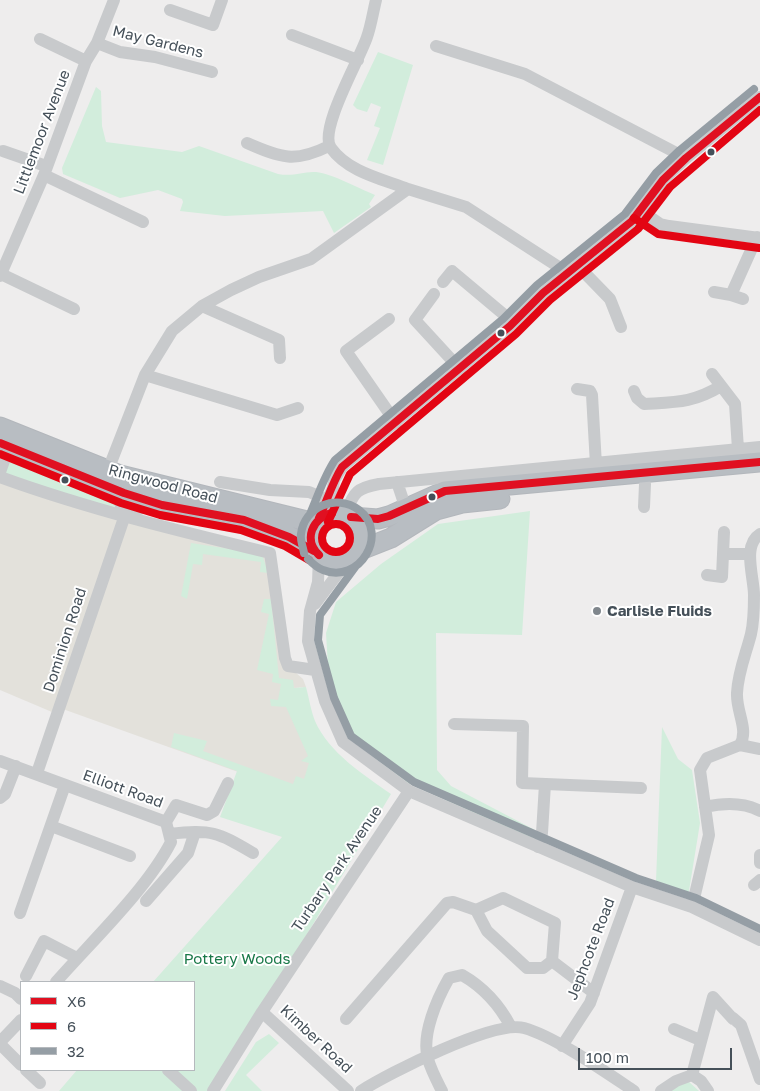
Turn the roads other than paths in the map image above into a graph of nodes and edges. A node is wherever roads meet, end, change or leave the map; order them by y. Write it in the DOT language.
graph roads {
  1 [pos="114,0"];
  2 [pos="222,0"];
  3 [pos="376,0"];
  4 [pos="170,10"];
  5 [pos="292,35"];
  6 [pos="40,39"];
  7 [pos="97,43"];
  8 [pos="436,46"];
  9 [pos="358,60"];
  10 [pos="86,61"];
  11 [pos="212,72"];
  12 [pos="760,97"];
  13 [pos="247,143"];
  14 [pos="329,146"];
  15 [pos="3,151"];
  16 [pos="686,158"];
  17 [pos="45,171"];
  18 [pos="408,189"];
  19 [pos="640,210"];
  20 [pos="143,222"];
  21 [pos="758,237"];
  22 [pos="573,269"];
  23 [pos="0,275"];
  24 [pos="443,282"];
  25 [pos="714,292"];
  26 [pos="434,294"];
  27 [pos="202,306"];
  28 [pos="74,310"];
  29 [pos="389,319"];
  30 [pos="514,323"];
  31 [pos="621,327"];
  32 [pos="280,358"];
  33 [pos="460,369"];
  34 [pos="712,374"];
  35 [pos="145,375"];
  36 [pos="721,386"];
  37 [pos="577,389"];
  38 [pos="634,391"];
  39 [pos="298,408"];
  40 [pos="396,423"];
  41 [pos="0,427"];
  42 [pos="4,445"];
  43 [pos="760,447"];
  44 [pos="738,450"];
  45 [pos="760,462"];
  46 [pos="596,465"];
  47 [pos="0,472"];
  48 [pos="760,474"];
  49 [pos="0,476"];
  50 [pos="109,479"];
  51 [pos="220,482"];
  52 [pos="397,482"];
  53 [pos="645,484"];
  54 [pos="333,488"];
  55 [pos="270,490"];
  56 [pos="162,504"];
  57 [pos="644,507"];
  58 [pos="406,509"];
  59 [pos="272,511"];
  60 [pos="348,511"];
  61 [pos="321,515"];
  62 [pos="124,518"];
  63 [pos="724,532"];
  64 [pos="760,534"];
  65 [pos="317,554"];
  66 [pos="723,554"];
  67 [pos="750,554"];
  68 [pos="353,555"];
  69 [pos="707,575"];
  70 [pos="310,611"];
  71 [pos="754,645"];
  72 [pos="316,670"];
  73 [pos="454,724"];
  74 [pos="740,745"];
  75 [pos="760,749"];
  76 [pos="0,761"];
  77 [pos="16,766"];
  78 [pos="37,773"];
  79 [pos="228,783"];
  80 [pos="545,784"];
  81 [pos="66,785"];
  82 [pos="641,788"];
  83 [pos="409,791"];
  84 [pos="0,798"];
  85 [pos="705,807"];
  86 [pos="760,811"];
  87 [pos="51,826"];
  88 [pos="168,828"];
  89 [pos="194,832"];
  90 [pos="538,847"];
  91 [pos="253,853"];
  92 [pos="760,855"];
  93 [pos="130,856"];
  94 [pos="760,863"];
  95 [pos="632,887"];
  96 [pos="146,901"];
  97 [pos="692,907"];
  98 [pos="476,910"];
  99 [pos="20,913"];
  100 [pos="760,940"];
  101 [pos="77,958"];
  102 [pos="552,960"];
  103 [pos="26,976"];
  104 [pos="63,980"];
  105 [pos="0,986"];
  106 [pos="594,993"];
  107 [pos="20,998"];
  108 [pos="262,1012"];
  109 [pos="346,1019"];
  110 [pos="20,1021"];
  111 [pos="511,1027"];
  112 [pos="674,1029"];
  113 [pos="700,1040"];
  114 [pos="0,1043"];
  115 [pos="562,1046"];
  116 [pos="427,1058"];
  117 [pos="20,1064"];
  118 [pos="27,1071"];
  119 [pos="169,1071"];
  120 [pos="692,1075"];
  121 [pos="760,1079"];
  122 [pos="40,1083"];
  123 [pos="191,1091"];
  124 [pos="213,1091"];
  125 [pos="348,1091"];
  126 [pos="361,1091"];
  127 [pos="442,1091"];
  128 [pos="634,1091"];
  129 [pos="661,1091"];
  130 [pos="708,1091"];
  1 -- 7 [label="street, Littlemoor Avenue"];
  2 -- 4 [label="street"];
  3 -- 9 [label="street"];
  5 -- 9 [label="street"];
  6 -- 10 [label="street"];
  7 -- 10 [label="street, Littlemoor Avenue"];
  7 -- 11 [label="street, May Gardens"];
  8 -- 16 [label="street"];
  9 -- 14 [label="street"];
  10 -- 17 [label="street, Littlemoor Avenue"];
  12 -- 16 [label="street"];
  13 -- 14 [label="street"];
  14 -- 18 [label="street"];
  15 -- 17 [label="street"];
  16 -- 19 [label="street"];
  17 -- 20 [label="street"];
  17 -- 23 [label="street, Littlemoor Avenue"];
  18 -- 22 [label="street"];
  18 -- 27 [label="street"];
  19 -- 21 [label="street"];
  19 -- 22 [label="street"];
  21 -- 25 [label="street"];
  22 -- 30 [label="street"];
  22 -- 31 [label="street"];
  23 -- 28 [label="street"];
  24 -- 30 [label="street"];
  26 -- 33 [label="street"];
  27 -- 32 [label="street"];
  27 -- 35 [label="street"];
  29 -- 40 [label="street"];
  30 -- 33 [label="street"];
  33 -- 40 [label="street"];
  34 -- 36 [label="street"];
  35 -- 39 [label="street"];
  35 -- 50 [label="street"];
  36 -- 38 [label="street"];
  36 -- 44 [label="street"];
  37 -- 46 [label="street"];
  40 -- 54 [label="street"];
  41 -- 50 [label="highway, Ringwood Road"];
  42 -- 47 [label="street"];
  42 -- 50 [label="highway, Ringwood Road"];
  43 -- 44 [label="street"];
  44 -- 46 [label="street"];
  45 -- 58 [label="highway"];
  46 -- 52 [label="street"];
  48 -- 53 [label="highway"];
  49 -- 62 [label="street"];
  50 -- 56 [label="highway, Ringwood Road"];
  50 -- 59 [label="highway, Ringwood Road"];
  50 -- 62 [label="street"];
  51 -- 55 [label="street, Ringwood Road"];
  52 -- 58 [label="street"];
  52 -- 60 [label="street"];
  53 -- 57 [label="street"];
  53 -- 68 [label="highway"];
  54 -- 60 [label="street"];
  54 -- 61 [label="street"];
  55 -- 59 [label="street"];
  55 -- 61 [label="street, Ringwood Road"];
  56 -- 62 [label="street"];
  56 -- 65 [label="highway, Ringwood Road"];
  58 -- 60 [label="highway"];
  59 -- 61 [label="highway, Ringwood Road"];
  60 -- 61 [label="highway"];
  60 -- 68 [label="highway"];
  61 -- 65 [label="highway"];
  62 -- 72 [label="street"];
  62 -- 78 [label="street, Dominion Road"];
  63 -- 66 [label="street"];
  64 -- 67 [label="street"];
  65 -- 68 [label="highway"];
  65 -- 70 [label="street"];
  66 -- 67 [label="street"];
  66 -- 69 [label="street"];
  67 -- 71 [label="street"];
  68 -- 70 [label="street"];
  70 -- 72 [label="street"];
  71 -- 74 [label="street"];
  72 -- 83 [label="street"];
  73 -- 80 [label="street"];
  74 -- 75 [label="street"];
  74 -- 85 [label="street"];
  76 -- 77 [label="street, Elliott Road"];
  77 -- 78 [label="street, Elliott Road"];
  77 -- 84 [label="street"];
  78 -- 81 [label="street, Elliott Road"];
  79 -- 88 [label="street"];
  80 -- 82 [label="street"];
  80 -- 90 [label="street"];
  81 -- 87 [label="street"];
  81 -- 88 [label="street, Elliott Road"];
  83 -- 90 [label="street"];
  83 -- 108 [label="street, Turbary Park Avenue"];
  85 -- 86 [label="street"];
  85 -- 97 [label="street"];
  87 -- 93 [label="street"];
  87 -- 99 [label="street"];
  88 -- 89 [label="street"];
  88 -- 101 [label="street"];
  89 -- 91 [label="street"];
  89 -- 96 [label="street"];
  90 -- 95 [label="street"];
  92 -- 94 [label="street"];
  95 -- 97 [label="street"];
  95 -- 106 [label="street, Jephcote Road"];
  97 -- 100 [label="street"];
  98 -- 102 [label="street"];
  98 -- 102 [label="street"];
  98 -- 109 [label="street"];
  101 -- 103 [label="street"];
  101 -- 104 [label="street"];
  102 -- 106 [label="street"];
  105 -- 107 [label="street"];
  106 -- 115 [label="street, Jephcote Road"];
  108 -- 124 [label="street, Turbary Park Avenue"];
  108 -- 125 [label="street, Kimber Road"];
  110 -- 114 [label="street"];
  111 -- 115 [label="street"];
  111 -- 116 [label="street"];
  111 -- 116 [label="street"];
  112 -- 113 [label="street"];
  113 -- 120 [label="street"];
  113 -- 121 [label="street"];
  114 -- 117 [label="street"];
  115 -- 128 [label="street"];
  116 -- 126 [label="street"];
  116 -- 127 [label="street"];
  118 -- 122 [label="street"];
  119 -- 123 [label="street"];
  120 -- 129 [label="street"];
  120 -- 130 [label="street"];
}
